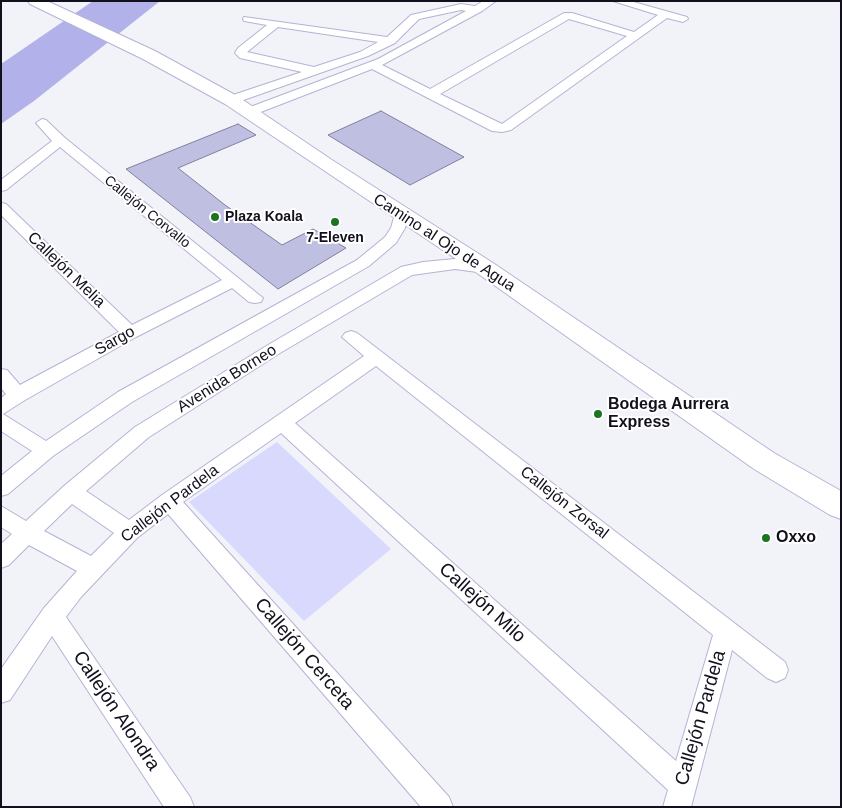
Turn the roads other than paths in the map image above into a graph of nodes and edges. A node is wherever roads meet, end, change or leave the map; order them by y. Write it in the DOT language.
graph roads {
  1 [pos="35,1"];
  2 [pos="491,1"];
  3 [pos="618,1"];
  4 [pos="423,4"];
  5 [pos="478,9"];
  6 [pos="438,11"];
  7 [pos="666,14"];
  8 [pos="248,19"];
  9 [pos="683,19"];
  10 [pos="276,23"];
  11 [pos="637,36"];
  12 [pos="389,40"];
  13 [pos="410,45"];
  14 [pos="373,65"];
  15 [pos="316,71"];
  16 [pos="334,80"];
  17 [pos="430,94"];
  18 [pos="240,106"];
  19 [pos="42,124"];
  20 [pos="60,141"];
  21 [pos="1,187"];
  22 [pos="1,206"];
  23 [pos="401,213"];
  24 [pos="362,263"];
  25 [pos="485,268"];
  26 [pos="233,281"];
  27 [pos="387,282"];
  28 [pos="255,298"];
  29 [pos="130,332"];
  30 [pos="351,337"];
  31 [pos="376,357"];
  32 [pos="1,375"];
  33 [pos="18,395"];
  34 [pos="1,408"];
  35 [pos="1,422"];
  36 [pos="281,422"];
  37 [pos="46,451"];
  38 [pos="5,480"];
  39 [pos="71,492"];
  40 [pos="169,501"];
  41 [pos="841,506"];
  42 [pos="1,516"];
  43 [pos="129,532"];
  44 [pos="27,533"];
  45 [pos="1,558"];
  46 [pos="92,568"];
  47 [pos="52,616"];
  48 [pos="726,630"];
  49 [pos="776,670"];
  50 [pos="1,691"];
  51 [pos="680,796"];
  52 [pos="180,807"];
  53 [pos="439,807"];
  1 -- 18 [label="street, Camino al Ojo de Agua"];
  2 -- 5 [label="street"];
  3 -- 7 [label="street"];
  4 -- 6 [label="street"];
  5 -- 6 [label="street"];
  5 -- 13 [label="street"];
  6 -- 12 [label="street"];
  7 -- 9 [label="street"];
  7 -- 11 [label="street"];
  8 -- 10 [label="street"];
  10 -- 12 [label="street"];
  10 -- 15 [label="street"];
  11 -- 17 [label="street"];
  11 -- 17 [label="street"];
  12 -- 13 [label="street"];
  12 -- 15 [label="street"];
  13 -- 14 [label="street"];
  14 -- 16 [label="street"];
  14 -- 17 [label="street"];
  15 -- 16 [label="street"];
  15 -- 18 [label="street"];
  16 -- 18 [label="street"];
  18 -- 23 [label="street, Camino al Ojo de Agua"];
  19 -- 20 [label="street, Callejón Corvallo"];
  20 -- 21 [label="street"];
  20 -- 26 [label="street, Callejón Corvallo"];
  22 -- 29 [label="street, Callejón Melia"];
  23 -- 24 [label="street, Avenida Borneo"];
  23 -- 25 [label="street, Camino al Ojo de Agua"];
  24 -- 27 [label="street"];
  24 -- 37 [label="street, Avenida Borneo"];
  25 -- 27 [label="street, Avenida Borneo"];
  25 -- 41 [label="street, Camino al Ojo de Agua"];
  26 -- 28 [label="street, Callejón Corvallo"];
  26 -- 29 [label="street, Sargo"];
  27 -- 39 [label="street, Avenida Borneo"];
  29 -- 33 [label="street, Sargo"];
  30 -- 31 [label="street, Callejón Zorsal"];
  31 -- 36 [label="street, Callejón Pardela"];
  31 -- 48 [label="street, Callejón Zorsal"];
  32 -- 33 [label="street"];
  33 -- 34 [label="street, Sargo"];
  35 -- 37 [label="street"];
  36 -- 40 [label="street, Callejón Pardela"];
  36 -- 51 [label="street, Callejón Milo"];
  37 -- 38 [label="street, Avenida Borneo"];
  39 -- 43 [label="street"];
  39 -- 44 [label="street, Avenida Borneo"];
  40 -- 43 [label="street, Callejón Pardela"];
  40 -- 53 [label="street, Callejón Cerceta"];
  42 -- 44 [label="street"];
  43 -- 46 [label="street, Callejón Pardela"];
  44 -- 45 [label="street, Avenida Borneo"];
  44 -- 46 [label="street"];
  46 -- 47 [label="street, Callejón Pardela"];
  47 -- 50 [label="street, Callejón Pardela"];
  47 -- 52 [label="street, Callejón Alondra"];
  48 -- 49 [label="street, Callejón Zorsal"];
  48 -- 51 [label="street, Callejón Pardela"];
}
